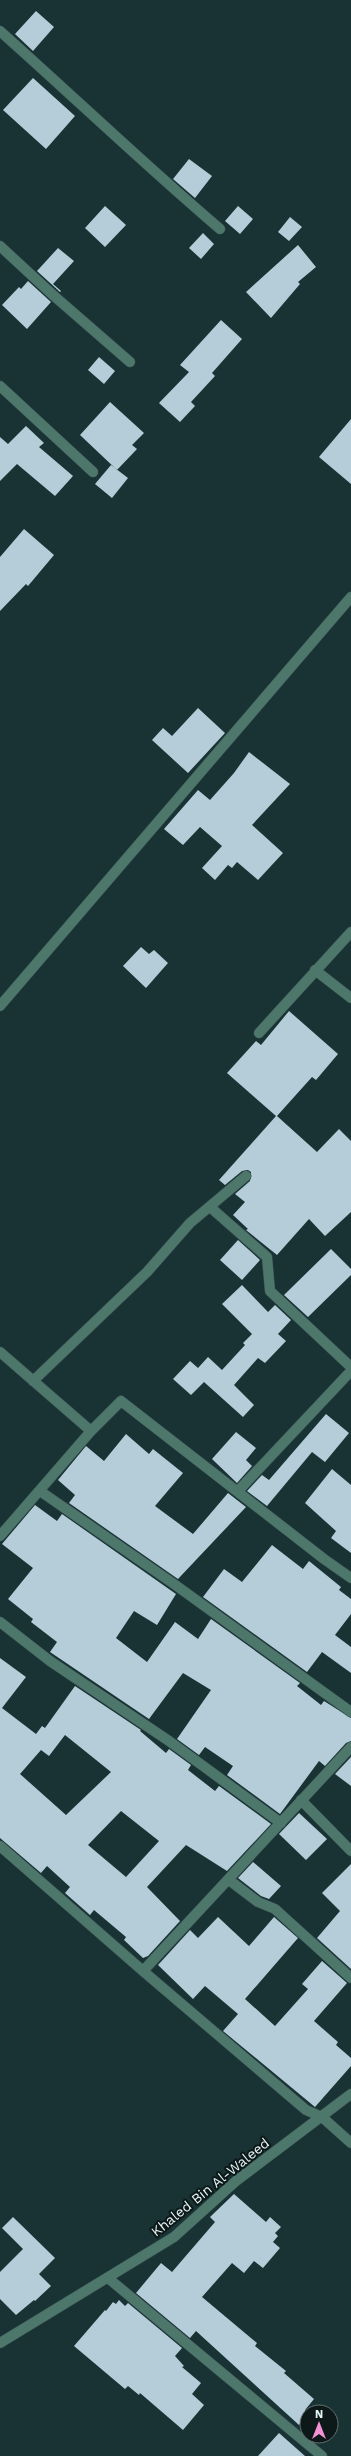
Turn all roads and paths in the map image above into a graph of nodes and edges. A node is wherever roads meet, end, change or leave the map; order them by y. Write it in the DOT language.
graph roads {
  1 [pos="0,31"];
  2 [pos="220,229"];
  3 [pos="0,246"];
  4 [pos="130,362"];
  5 [pos="0,386"];
  6 [pos="93,472"];
  7 [pos="351,597"];
  8 [pos="351,932"];
  9 [pos="315,970"];
  10 [pos="351,998"];
  11 [pos="0,1006"];
  12 [pos="259,1033"];
  13 [pos="246,1176"];
  14 [pos="210,1207"];
  15 [pos="0,1352"];
  16 [pos="351,1368"];
  17 [pos="351,1371"];
  18 [pos="33,1381"];
  19 [pos="91,1431"];
  20 [pos="40,1491"];
  21 [pos="238,1491"];
  22 [pos="0,1536"];
  23 [pos="351,1578"];
  24 [pos="0,1622"];
  25 [pos="351,1712"];
  26 [pos="351,1747"];
  27 [pos="301,1800"];
  28 [pos="281,1823"];
  29 [pos="0,1846"];
  30 [pos="351,1851"];
  31 [pos="229,1880"];
  32 [pos="143,1971"];
  33 [pos="351,1978"];
  34 [pos="351,2094"];
  35 [pos="322,2117"];
  36 [pos="351,2143"];
  37 [pos="108,2278"];
  38 [pos="0,2343"];
  39 [pos="322,2456"];
  1 -- 2 [label="street"];
  3 -- 4 [label="street"];
  5 -- 6 [label="street"];
  7 -- 11 [label="street"];
  8 -- 9 [label="street"];
  9 -- 10 [label="street"];
  9 -- 12 [label="street"];
  13 -- 14 [label="street"];
  14 -- 16 [label="street"];
  14 -- 18 [label="street"];
  15 -- 18 [label="street"];
  17 -- 21 [label="street"];
  18 -- 19 [label="street"];
  19 -- 20 [label="street"];
  19 -- 21 [label="street"];
  20 -- 22 [label="street"];
  20 -- 25 [label="street"];
  21 -- 23 [label="street"];
  24 -- 28 [label="street"];
  26 -- 27 [label="street"];
  27 -- 28 [label="street"];
  27 -- 30 [label="street"];
  28 -- 31 [label="street"];
  29 -- 32 [label="street"];
  31 -- 32 [label="street"];
  31 -- 33 [label="street"];
  32 -- 35 [label="street"];
  34 -- 35 [label="street, Khaled Bin Al-Waleed"];
  35 -- 36 [label="street"];
  35 -- 37 [label="street, Khaled Bin Al-Waleed"];
  37 -- 38 [label="street, Khaled Bin Al-Waleed"];
  37 -- 39 [label="street"];
}
